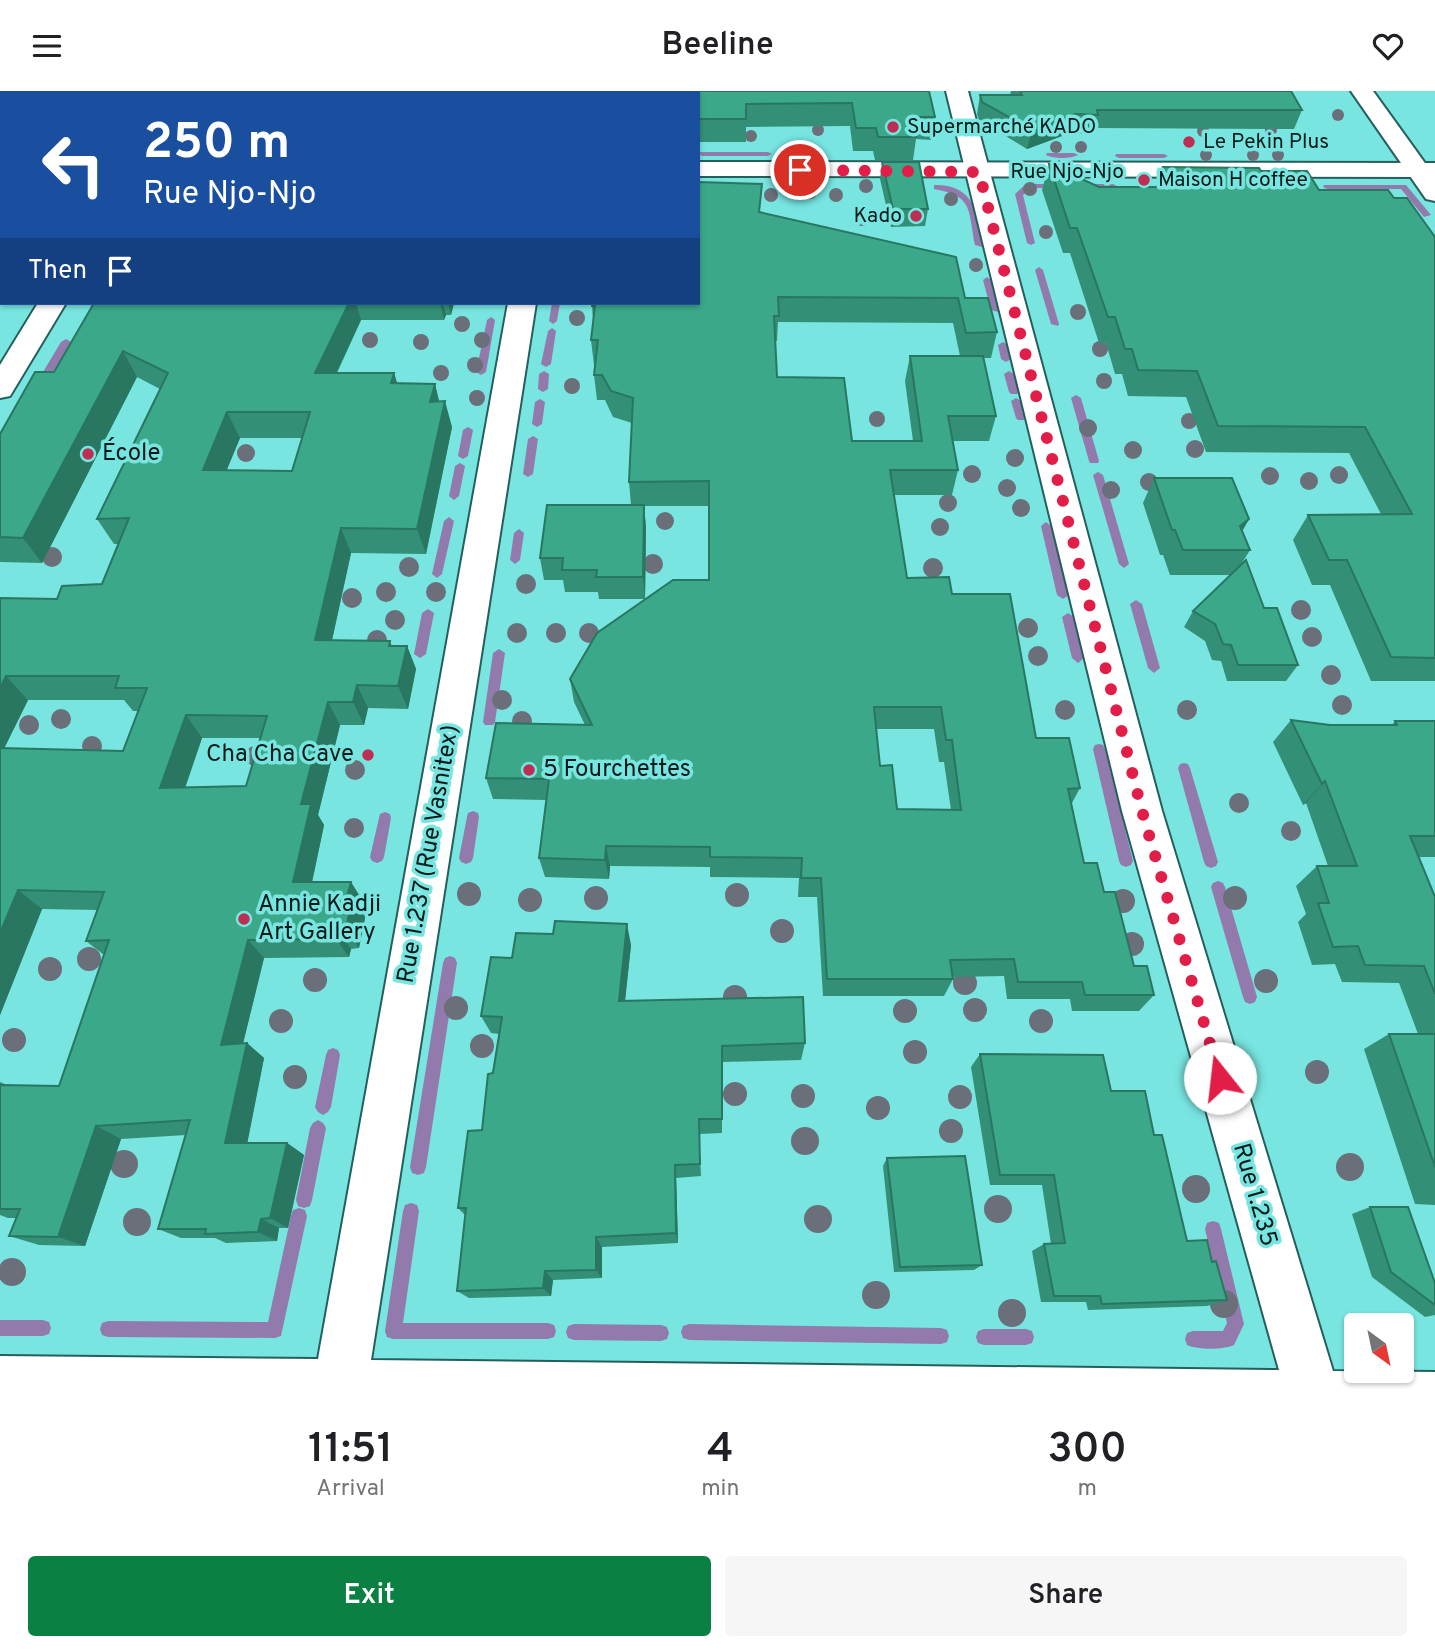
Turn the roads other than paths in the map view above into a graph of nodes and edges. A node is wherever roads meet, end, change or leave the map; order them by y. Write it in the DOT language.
graph roads {
  1 [pos="957,91"];
  2 [pos="1362,91"];
  3 [pos="700,169"];
  4 [pos="1427,170"];
  5 [pos="979,172"];
  6 [pos="1435,194"];
  7 [pos="51,305"];
  8 [pos="522,305"];
  9 [pos="0,389"];
  10 [pos="0,1383"];
  11 [pos="338,1395"];
  12 [pos="1435,1399"];
  13 [pos="1315,1402"];
  1 -- 5 [label="street, Rue 1.235"];
  2 -- 4 [label="street"];
  3 -- 5 [label="street, Rue Njo-Njo"];
  4 -- 5 [label="street, Rue Njo-Njo"];
  4 -- 6 [label="street"];
  5 -- 13 [label="street, Rue 1.235"];
  7 -- 9 [label="street"];
  8 -- 11 [label="street, Rue 1.237 (Rue Vasnitex)"];
  10 -- 11 [label="street"];
  11 -- 13 [label="street"];
  12 -- 13 [label="street"];
}
